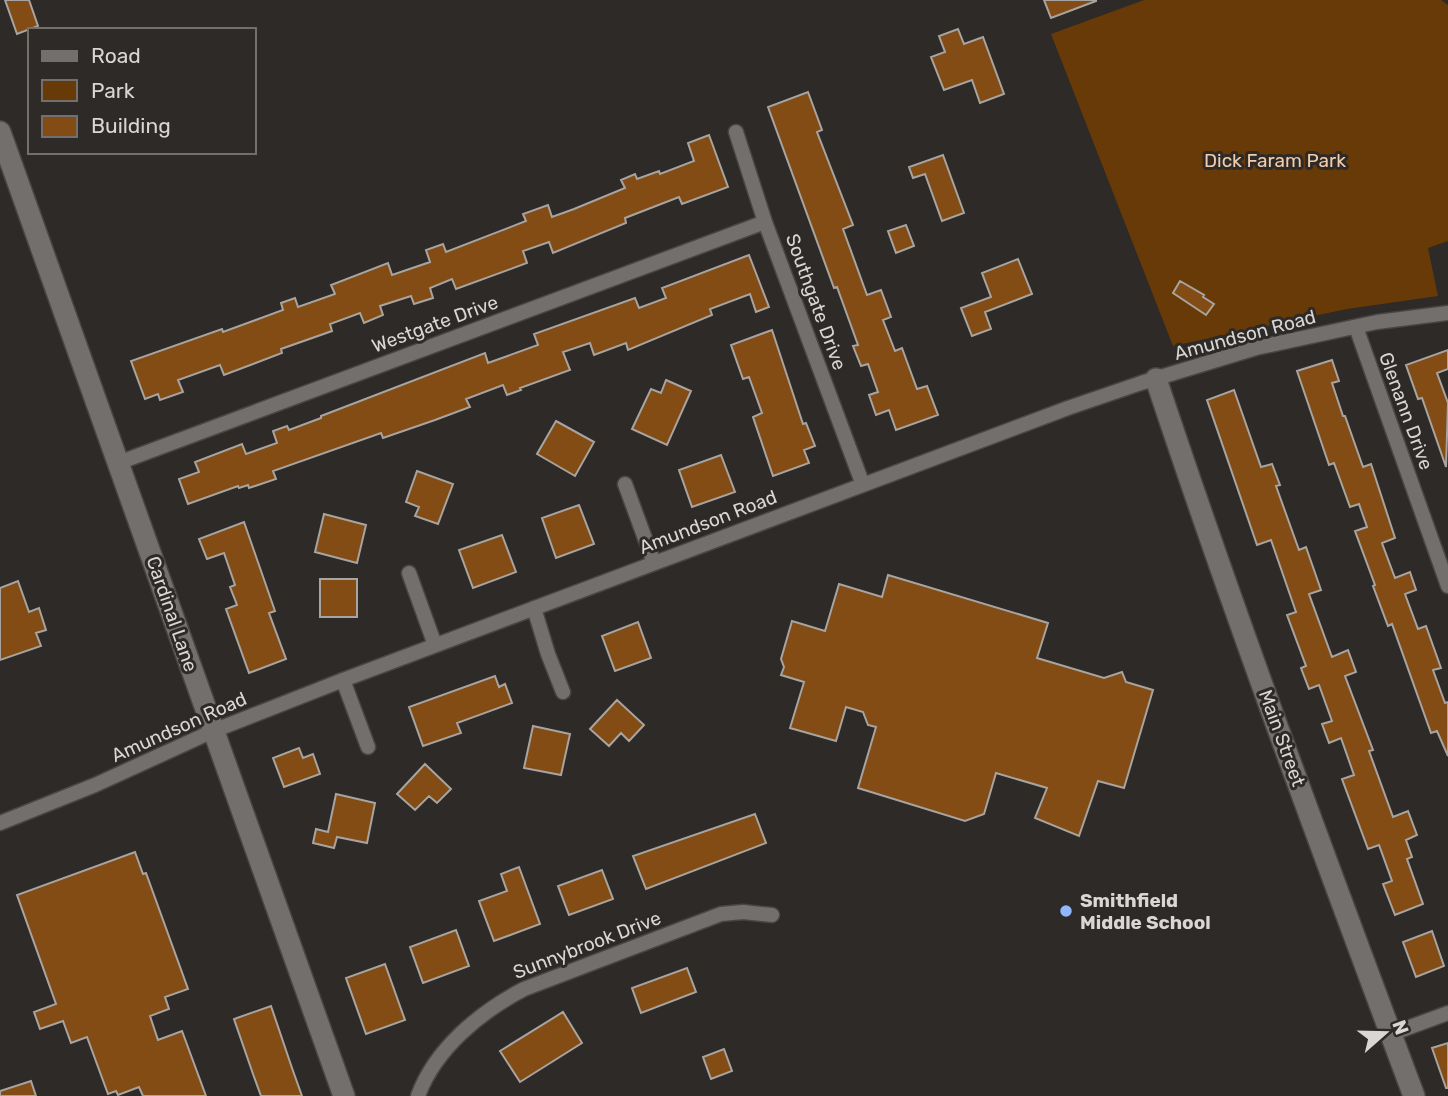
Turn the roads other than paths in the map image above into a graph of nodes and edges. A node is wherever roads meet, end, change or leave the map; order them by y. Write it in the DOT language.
graph roads {
  1 [pos="0,132"];
  2 [pos="736,132"];
  3 [pos="765,222"];
  4 [pos="1448,313"];
  5 [pos="1356,327"];
  6 [pos="1156,379"];
  7 [pos="118,463"];
  8 [pos="625,484"];
  9 [pos="863,485"];
  10 [pos="654,563"];
  11 [pos="409,573"];
  12 [pos="1448,586"];
  13 [pos="534,608"];
  14 [pos="435,645"];
  15 [pos="343,680"];
  16 [pos="563,692"];
  17 [pos="213,731"];
  18 [pos="368,747"];
  19 [pos="0,823"];
  20 [pos="772,915"];
  21 [pos="1448,1013"];
  22 [pos="1391,1034"];
  23 [pos="344,1096"];
  24 [pos="418,1096"];
  25 [pos="1415,1096"];
  1 -- 7 [label="street, Cardinal Lane"];
  2 -- 3 [label="street, Southgate Drive"];
  3 -- 7 [label="street, Westgate Drive"];
  3 -- 9 [label="street, Southgate Drive"];
  4 -- 5 [label="street, Amundson Road"];
  5 -- 6 [label="street, Amundson Road"];
  5 -- 12 [label="street, Glenann Drive"];
  6 -- 9 [label="street, Amundson Road"];
  6 -- 22 [label="street, Main Street"];
  7 -- 17 [label="street, Cardinal Lane"];
  8 -- 10 [label="street"];
  9 -- 10 [label="street, Amundson Road"];
  10 -- 13 [label="street, Amundson Road"];
  11 -- 14 [label="street"];
  13 -- 14 [label="street, Amundson Road"];
  13 -- 16 [label="street"];
  14 -- 15 [label="street, Amundson Road"];
  15 -- 17 [label="street, Amundson Road"];
  15 -- 18 [label="street"];
  17 -- 19 [label="street, Amundson Road"];
  17 -- 23 [label="street, Cardinal Lane"];
  20 -- 24 [label="street, Sunnybrook Drive"];
  21 -- 22 [label="street"];
  22 -- 25 [label="street, Main Street"];
}
